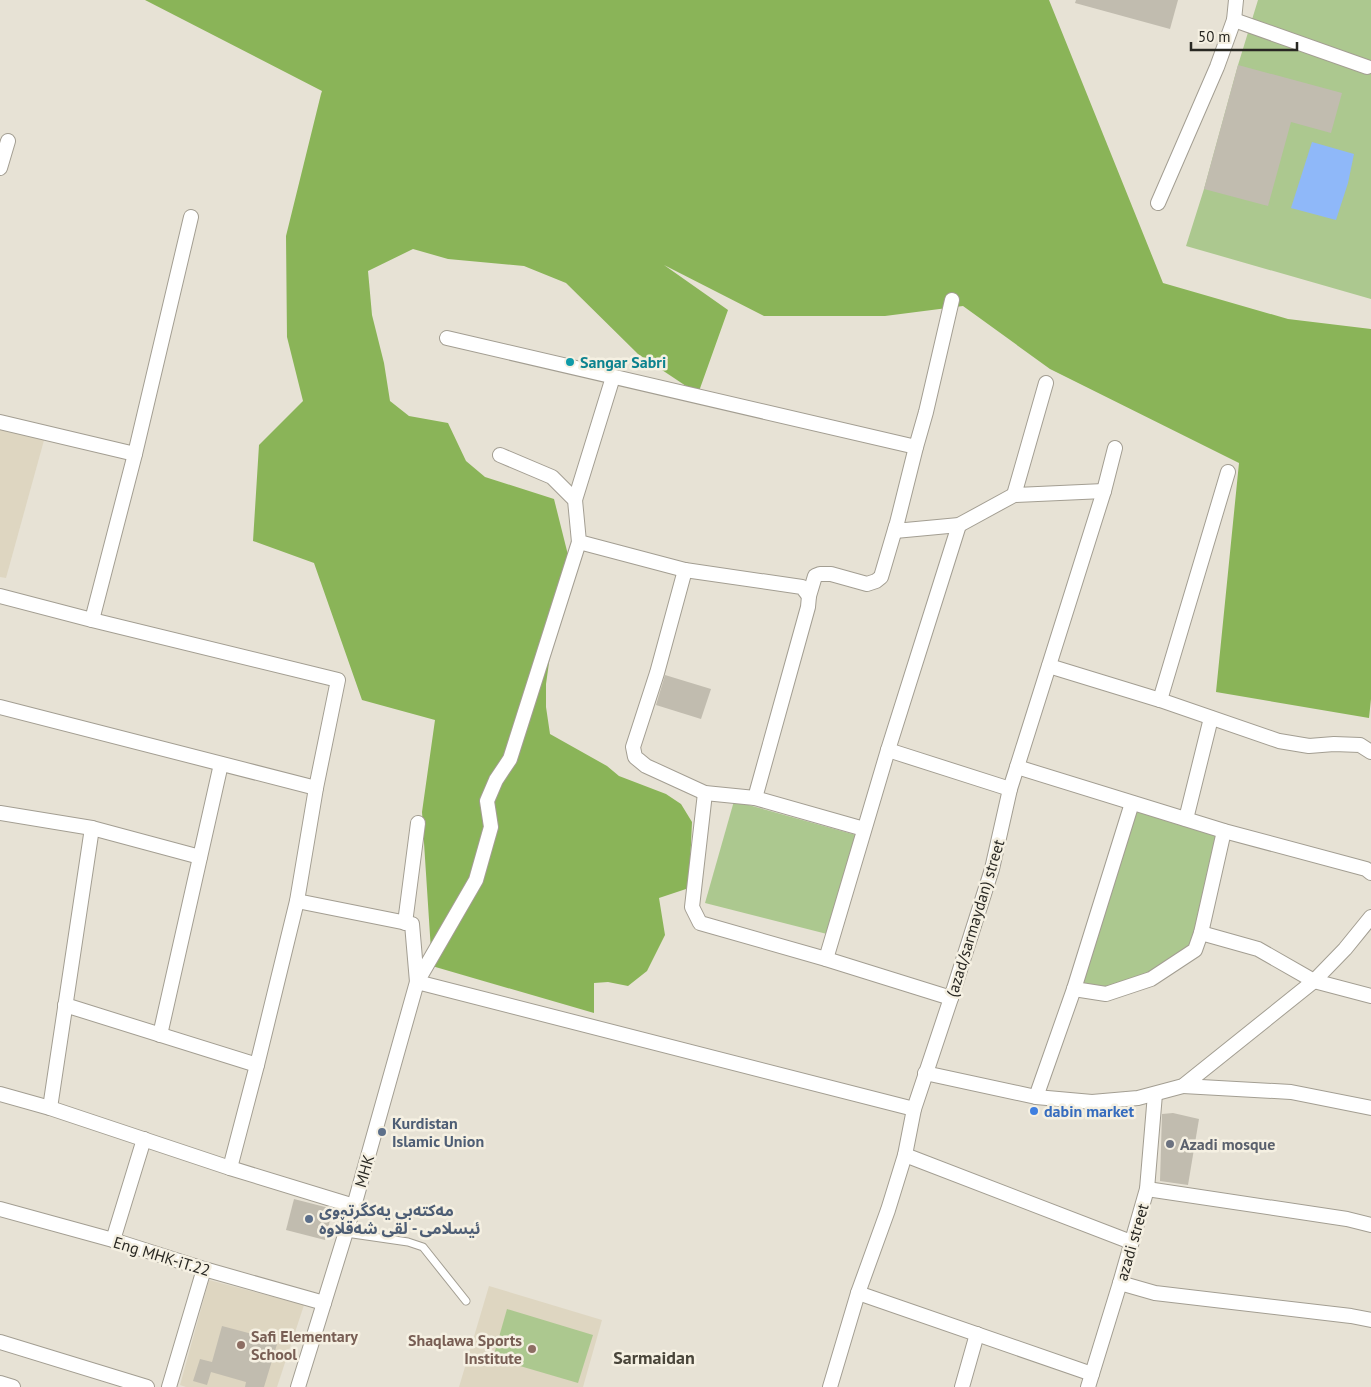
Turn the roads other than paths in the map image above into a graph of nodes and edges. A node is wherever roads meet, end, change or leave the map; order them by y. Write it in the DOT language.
graph roads {
  1 [pos="1236,0"];
  2 [pos="1234,20"];
  3 [pos="1367,67"];
  4 [pos="8,142"];
  5 [pos="0,168"];
  6 [pos="1158,203"];
  7 [pos="191,217"];
  8 [pos="952,300"];
  9 [pos="447,338"];
  10 [pos="613,377"];
  11 [pos="1046,383"];
  12 [pos="0,422"];
  13 [pos="916,447"];
  14 [pos="1115,448"];
  15 [pos="135,454"];
  16 [pos="500,455"];
  17 [pos="1228,472"];
  18 [pos="1104,491"];
  19 [pos="1014,495"];
  20 [pos="575,500"];
  21 [pos="959,525"];
  22 [pos="896,526"];
  23 [pos="579,542"];
  24 [pos="684,570"];
  25 [pos="0,596"];
  26 [pos="809,596"];
  27 [pos="92,620"];
  28 [pos="1048,666"];
  29 [pos="1160,700"];
  30 [pos="0,707"];
  31 [pos="1211,718"];
  32 [pos="888,750"];
  33 [pos="1371,752"];
  34 [pos="221,764"];
  35 [pos="1016,767"];
  36 [pos="316,788"];
  37 [pos="1010,789"];
  38 [pos="705,792"];
  39 [pos="755,798"];
  40 [pos="1132,803"];
  41 [pos="0,813"];
  42 [pos="1186,819"];
  43 [pos="418,823"];
  44 [pos="92,828"];
  45 [pos="864,829"];
  46 [pos="1224,831"];
  47 [pos="200,857"];
  48 [pos="1371,873"];
  49 [pos="297,901"];
  50 [pos="1371,917"];
  51 [pos="404,923"];
  52 [pos="1202,932"];
  53 [pos="826,959"];
  54 [pos="1314,980"];
  55 [pos="418,982"];
  56 [pos="1074,989"];
  57 [pos="1371,996"];
  58 [pos="952,998"];
  59 [pos="65,1005"];
  60 [pos="160,1035"];
  61 [pos="257,1065"];
  62 [pos="926,1073"];
  63 [pos="1183,1086"];
  64 [pos="0,1094"];
  65 [pos="1155,1094"];
  66 [pos="1036,1097"];
  67 [pos="50,1108"];
  68 [pos="1371,1108"];
  69 [pos="914,1109"];
  70 [pos="144,1139"];
  71 [pos="905,1155"];
  72 [pos="230,1168"];
  73 [pos="1147,1189"];
  74 [pos="354,1206"];
  75 [pos="0,1209"];
  76 [pos="1371,1225"];
  77 [pos="346,1233"];
  78 [pos="113,1240"];
  79 [pos="1131,1242"];
  80 [pos="204,1269"];
  81 [pos="1120,1283"];
  82 [pos="858,1293"];
  83 [pos="466,1301"];
  84 [pos="324,1303"];
  85 [pos="1371,1320"];
  86 [pos="977,1334"];
  87 [pos="0,1342"];
  88 [pos="1090,1380"];
  89 [pos="0,1383"];
  90 [pos="13,1387"];
  91 [pos="147,1387"];
  92 [pos="169,1387"];
  93 [pos="298,1387"];
  94 [pos="830,1387"];
  95 [pos="962,1387"];
  1 -- 2 [label="street"];
  2 -- 3 [label="street"];
  2 -- 6 [label="street"];
  4 -- 5 [label="street"];
  7 -- 15 [label="street"];
  8 -- 13 [label="street"];
  9 -- 10 [label="street"];
  10 -- 13 [label="street"];
  10 -- 20 [label="street"];
  11 -- 19 [label="street"];
  12 -- 15 [label="street"];
  13 -- 22 [label="street"];
  14 -- 18 [label="street, (azad/sarmaydan) street"];
  15 -- 27 [label="street"];
  16 -- 20 [label="street"];
  17 -- 29 [label="street"];
  18 -- 19 [label="street"];
  18 -- 28 [label="street, (azad/sarmaydan) street"];
  19 -- 21 [label="street"];
  20 -- 23 [label="street"];
  21 -- 22 [label="street"];
  21 -- 32 [label="street"];
  22 -- 26 [label="street"];
  23 -- 24 [label="street"];
  23 -- 55 [label="street"];
  24 -- 26 [label="street"];
  24 -- 38 [label="street"];
  25 -- 27 [label="street"];
  26 -- 39 [label="street"];
  27 -- 36 [label="street"];
  28 -- 29 [label="street"];
  28 -- 35 [label="street, (azad/sarmaydan) street"];
  29 -- 31 [label="street"];
  30 -- 34 [label="street"];
  31 -- 33 [label="street"];
  31 -- 42 [label="street"];
  32 -- 37 [label="street"];
  32 -- 45 [label="street"];
  34 -- 36 [label="street"];
  34 -- 47 [label="street"];
  35 -- 37 [label="street, (azad/sarmaydan) street"];
  35 -- 40 [label="street"];
  36 -- 49 [label="street"];
  37 -- 58 [label="street, (azad/sarmaydan) street"];
  38 -- 39 [label="street"];
  38 -- 53 [label="street"];
  39 -- 45 [label="street"];
  40 -- 42 [label="street"];
  40 -- 56 [label="street"];
  41 -- 44 [label="street"];
  42 -- 46 [label="street"];
  43 -- 51 [label="street"];
  44 -- 47 [label="street"];
  44 -- 59 [label="street"];
  45 -- 53 [label="street"];
  46 -- 48 [label="street"];
  46 -- 52 [label="street"];
  47 -- 60 [label="street"];
  49 -- 51 [label="street"];
  49 -- 61 [label="street"];
  50 -- 54 [label="street"];
  51 -- 55 [label="street"];
  52 -- 54 [label="street"];
  52 -- 56 [label="street"];
  53 -- 58 [label="street"];
  54 -- 57 [label="street"];
  54 -- 63 [label="street"];
  55 -- 69 [label="street"];
  55 -- 74 [label="street, MHK"];
  56 -- 66 [label="street"];
  58 -- 62 [label="street, (azad/sarmaydan) street"];
  59 -- 60 [label="street"];
  59 -- 67 [label="street"];
  60 -- 61 [label="street"];
  61 -- 72 [label="street"];
  62 -- 66 [label="street"];
  62 -- 69 [label="street, (azad/sarmaydan) street"];
  63 -- 65 [label="street"];
  63 -- 68 [label="street"];
  64 -- 67 [label="street"];
  65 -- 66 [label="street"];
  65 -- 73 [label="street, azadi street"];
  67 -- 70 [label="street"];
  69 -- 71 [label="street, (azad/sarmaydan) street"];
  70 -- 72 [label="street"];
  70 -- 78 [label="street"];
  71 -- 79 [label="street"];
  71 -- 82 [label="street, (azad/sarmaydan) street"];
  72 -- 74 [label="street"];
  73 -- 76 [label="street"];
  73 -- 79 [label="street, azadi street"];
  74 -- 77 [label="street, MHK"];
  75 -- 78 [label="street, Eng MHK-iT.22"];
  77 -- 83 [label="lane"];
  77 -- 84 [label="street, MHK"];
  78 -- 80 [label="street, Eng MHK-iT.22"];
  79 -- 81 [label="street, azadi street"];
  80 -- 84 [label="street, Eng MHK-iT.22"];
  80 -- 92 [label="street"];
  81 -- 85 [label="street"];
  81 -- 88 [label="street, azadi street"];
  82 -- 86 [label="street"];
  82 -- 94 [label="street, (azad/sarmaydan) street"];
  84 -- 93 [label="street, MHK"];
  86 -- 88 [label="street"];
  86 -- 95 [label="street"];
  87 -- 91 [label="street"];
  89 -- 90 [label="street"];
}
